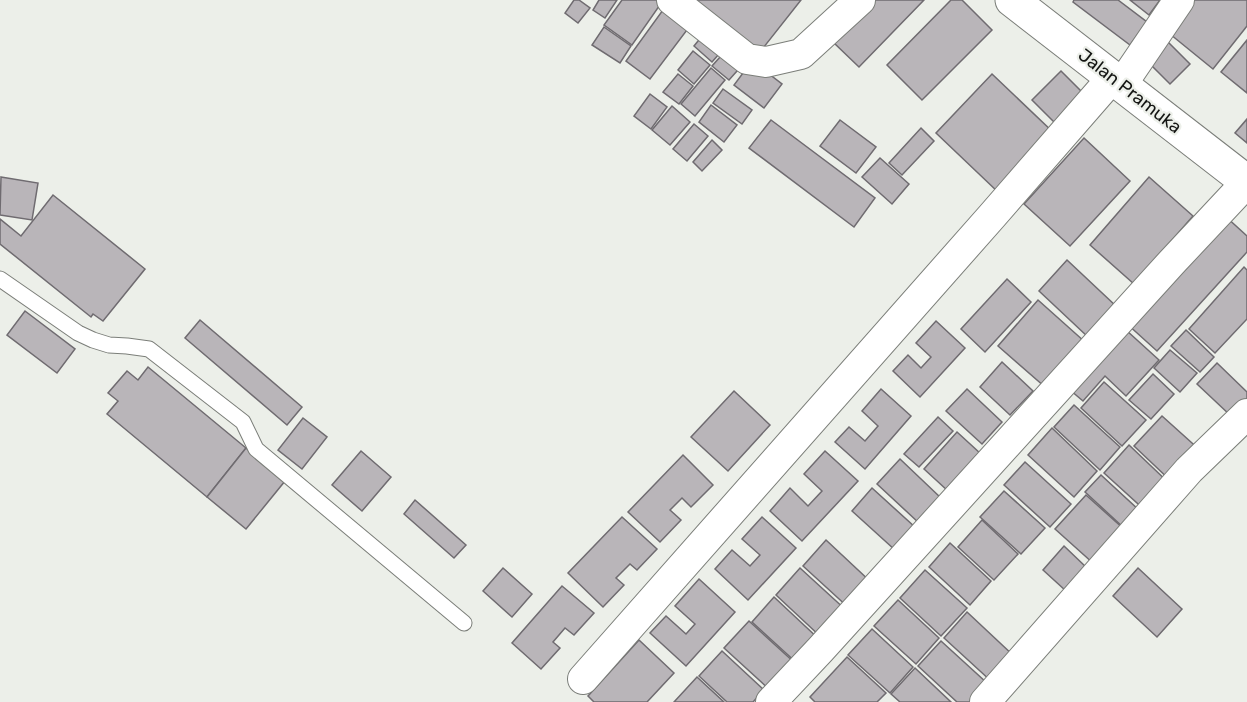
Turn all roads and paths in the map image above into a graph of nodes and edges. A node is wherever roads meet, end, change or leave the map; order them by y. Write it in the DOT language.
graph roads {
  1 [pos="672,0"];
  2 [pos="860,0"];
  3 [pos="1012,0"];
  4 [pos="1179,0"];
  5 [pos="1117,81"];
  6 [pos="1247,182"];
  7 [pos="0,279"];
  8 [pos="1247,414"];
  9 [pos="464,623"];
  10 [pos="583,679"];
  11 [pos="771,702"];
  12 [pos="985,702"];
  1 -- 2 [label="street"];
  3 -- 5 [label="main road, Jalan Pramuka"];
  4 -- 5 [label="street"];
  5 -- 6 [label="main road, Jalan Pramuka"];
  5 -- 10 [label="street"];
  6 -- 11 [label="street"];
  7 -- 9 [label="lane"];
  8 -- 12 [label="street"];
}
